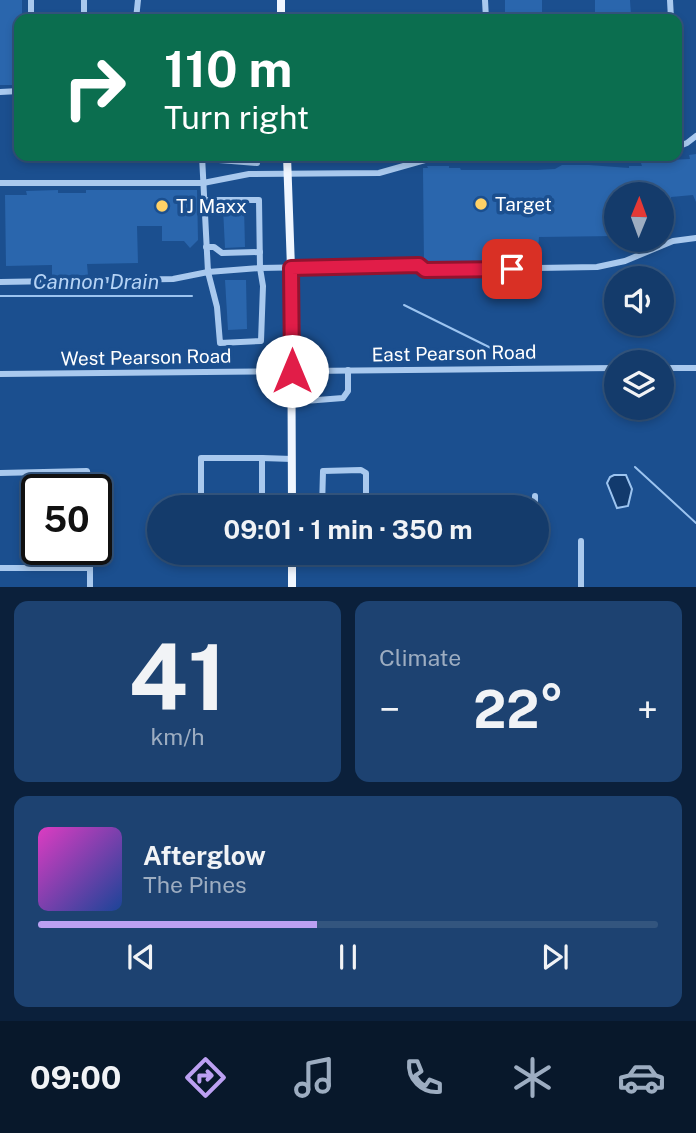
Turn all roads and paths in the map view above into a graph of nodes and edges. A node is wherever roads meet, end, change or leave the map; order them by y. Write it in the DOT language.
graph roads {
  1 [pos="202,161"];
  2 [pos="256,161"];
  3 [pos="287,161"];
  4 [pos="421,161"];
  5 [pos="256,175"];
  6 [pos="288,175"];
  7 [pos="0,183"];
  8 [pos="204,183"];
  9 [pos="204,200"];
  10 [pos="696,238"];
  11 [pos="206,247"];
  12 [pos="260,252"];
  13 [pos="260,268"];
  14 [pos="291,268"];
  15 [pos="208,272"];
  16 [pos="0,282"];
  17 [pos="604,368"];
  18 [pos="674,368"];
  19 [pos="696,368"];
  20 [pos="348,370"];
  21 [pos="292,371"];
  22 [pos="0,374"];
  23 [pos="292,402"];
  24 [pos="262,458"];
  25 [pos="292,458"];
  26 [pos="0,473"];
  27 [pos="87,474"];
  28 [pos="201,495"];
  29 [pos="262,495"];
  30 [pos="292,495"];
  31 [pos="322,495"];
  32 [pos="366,495"];
  33 [pos="581,541"];
  34 [pos="292,565"];
  35 [pos="0,568"];
  36 [pos="90,568"];
  37 [pos="90,587"];
  38 [pos="292,587"];
  39 [pos="581,587"];
  1 -- 8 [label="street"];
  2 -- 5 [label="street"];
  3 -- 6 [label="main road"];
  4 -- 6 [label="street"];
  5 -- 6 [label="street"];
  5 -- 8 [label="street"];
  6 -- 14 [label="main road"];
  7 -- 8 [label="street"];
  8 -- 9 [label="street"];
  9 -- 11 [label="street"];
  9 -- 12 [label="street"];
  10 -- 14 [label="street"];
  11 -- 12 [label="street"];
  11 -- 15 [label="street"];
  12 -- 13 [label="street"];
  13 -- 14 [label="street"];
  13 -- 15 [label="street"];
  13 -- 15 [label="street"];
  14 -- 21 [label="main road"];
  15 -- 16 [label="street"];
  17 -- 20 [label="street, East Pearson Road"];
  18 -- 19 [label="street"];
  20 -- 21 [label="street, East Pearson Road"];
  20 -- 23 [label="street"];
  21 -- 22 [label="street, West Pearson Road"];
  21 -- 23 [label="main road"];
  23 -- 25 [label="main road"];
  24 -- 25 [label="street"];
  24 -- 28 [label="street"];
  24 -- 29 [label="street"];
  25 -- 30 [label="main road"];
  26 -- 27 [label="street"];
  31 -- 32 [label="street"];
  33 -- 39 [label="street"];
  34 -- 38 [label="main road"];
  35 -- 36 [label="street"];
  36 -- 37 [label="street"];
}
